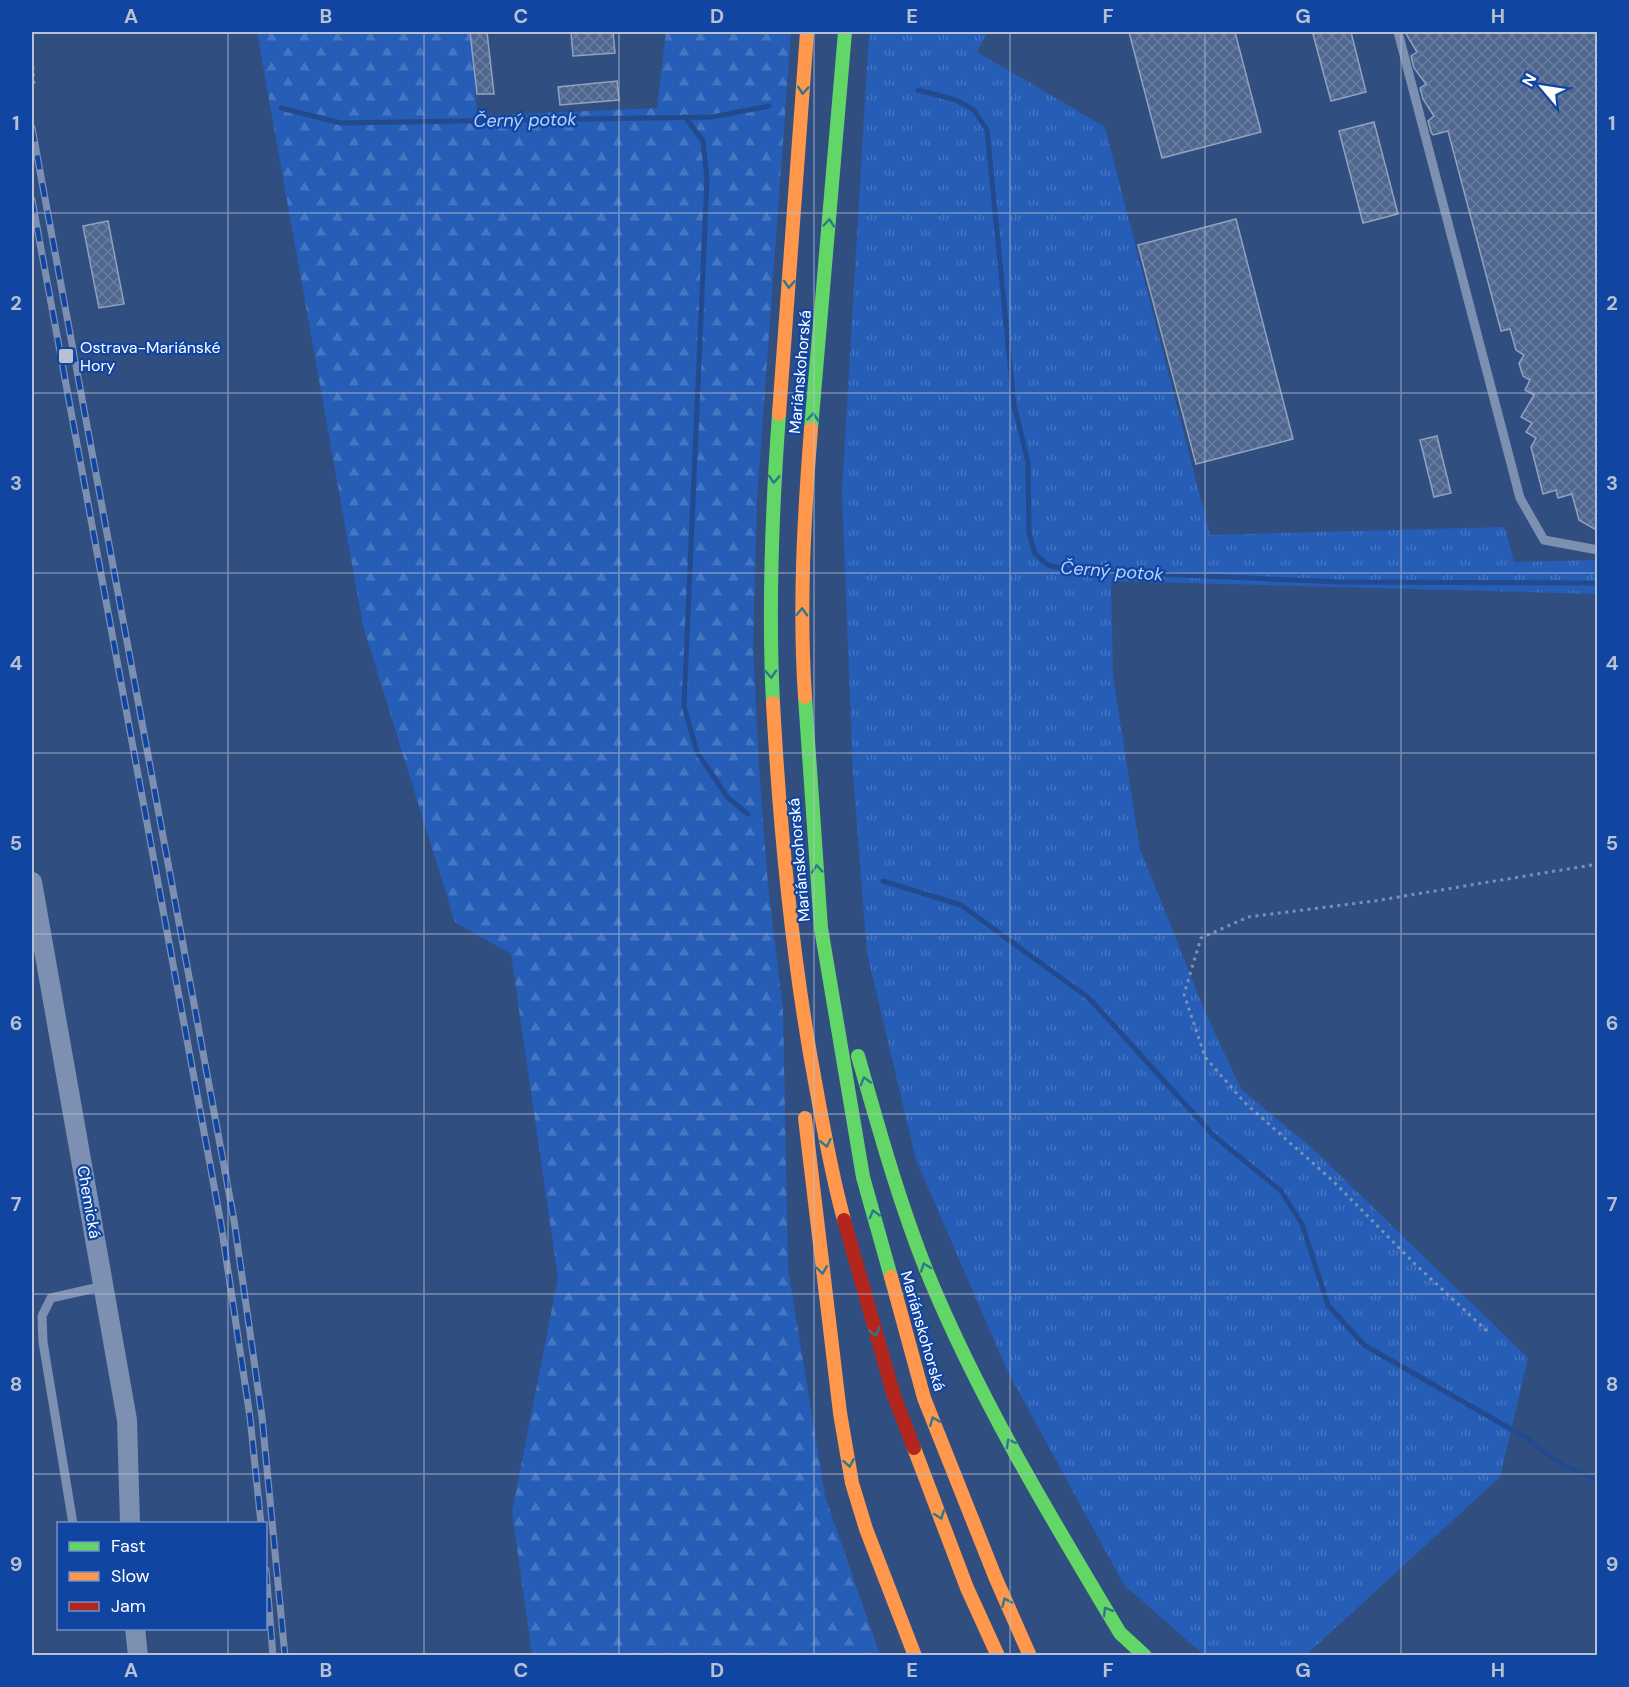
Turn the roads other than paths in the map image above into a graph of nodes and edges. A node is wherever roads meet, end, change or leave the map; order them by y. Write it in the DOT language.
graph roads {
  1 [pos="807,32"];
  2 [pos="845,32"];
  3 [pos="1398,32"];
  4 [pos="1598,550"];
  5 [pos="32,882"];
  6 [pos="821,927"];
  7 [pos="800,1003"];
  8 [pos="104,1286"];
  9 [pos="74,1522"];
  10 [pos="130,1522"];
  11 [pos="135,1630"];
  12 [pos="138,1656"];
  13 [pos="915,1656"];
  14 [pos="998,1656"];
  15 [pos="1030,1656"];
  16 [pos="1145,1656"];
  1 -- 7 [label="main road, Mariánskohorská, one-way"];
  6 -- 2 [label="main road, Mariánskohorská, one-way"];
  3 -- 4 [label="lane"];
  5 -- 8 [label="street, Chemická"];
  15 -- 6 [label="main road, Mariánskohorská, one-way"];
  16 -- 6 [label="main road, one-way"];
  7 -- 13 [label="main road, one-way"];
  7 -- 14 [label="main road, Mariánskohorská, one-way"];
  8 -- 9 [label="lane"];
  8 -- 10 [label="street, Chemická"];
  11 -- 12 [label="street"];
}
